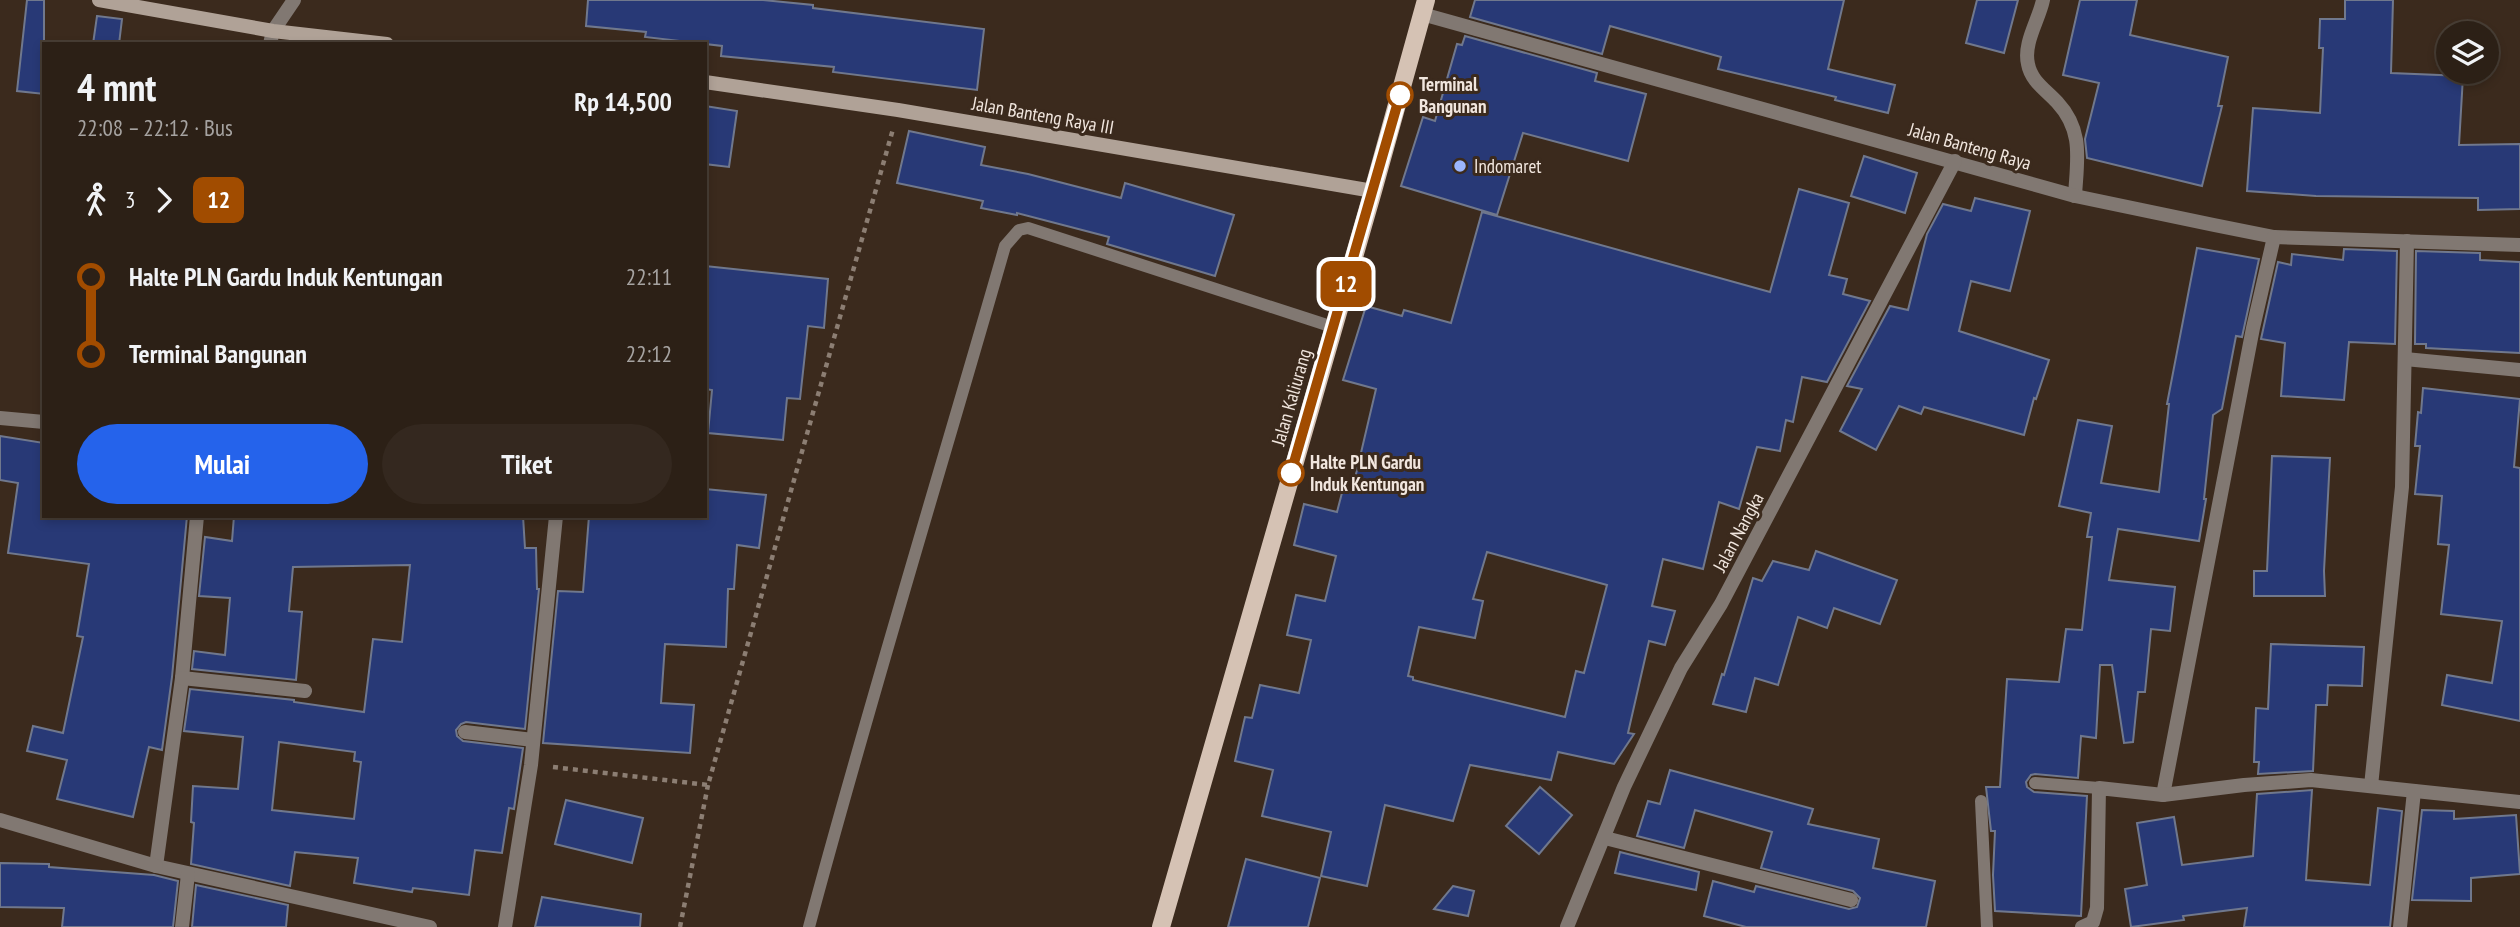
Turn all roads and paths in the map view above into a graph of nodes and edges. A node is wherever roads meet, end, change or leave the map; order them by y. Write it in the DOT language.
graph roads {
  1 [pos="99,0"];
  2 [pos="294,0"];
  3 [pos="2043,0"];
  4 [pos="1424,7"];
  5 [pos="271,37"];
  6 [pos="354,42"];
  7 [pos="707,82"];
  8 [pos="898,110"];
  9 [pos="1955,161"];
  10 [pos="1373,191"];
  11 [pos="2075,196"];
  12 [pos="2274,237"];
  13 [pos="2407,241"];
  14 [pos="2520,245"];
  15 [pos="1334,327"];
  16 [pos="2405,359"];
  17 [pos="2520,370"];
  18 [pos="0,418"];
  19 [pos="42,422"];
  20 [pos="197,518"];
  21 [pos="556,518"];
  22 [pos="182,678"];
  23 [pos="305,691"];
  24 [pos="465,732"];
  25 [pos="533,740"];
  26 [pos="531,765"];
  27 [pos="2035,783"];
  28 [pos="708,785"];
  29 [pos="2371,786"];
  30 [pos="2099,788"];
  31 [pos="2414,791"];
  32 [pos="2163,795"];
  33 [pos="1982,801"];
  34 [pos="2520,802"];
  35 [pos="0,820"];
  36 [pos="1605,838"];
  37 [pos="156,866"];
  38 [pos="188,874"];
  39 [pos="1852,900"];
  40 [pos="181,927"];
  41 [pos="429,927"];
  42 [pos="505,927"];
  43 [pos="680,927"];
  44 [pos="809,927"];
  45 [pos="1161,927"];
  46 [pos="1567,927"];
  47 [pos="1987,927"];
  48 [pos="2082,927"];
  49 [pos="2400,927"];
  1 -- 5 [label="street"];
  2 -- 5 [label="street"];
  3 -- 11 [label="street"];
  4 -- 9 [label="street, Jalan Banteng Raya"];
  4 -- 10 [label="main road, Jalan Kaliurang"];
  5 -- 6 [label="street"];
  7 -- 8 [label="street, Jalan Banteng Raya III"];
  8 -- 10 [label="street, Jalan Banteng Raya III"];
  8 -- 28 [label="path"];
  9 -- 11 [label="street, Jalan Banteng Raya"];
  9 -- 36 [label="street, Jalan Nangka"];
  10 -- 15 [label="main road, Jalan Kaliurang"];
  11 -- 12 [label="street, Jalan Banteng Raya"];
  12 -- 13 [label="street, Jalan Banteng Raya"];
  12 -- 32 [label="street"];
  13 -- 14 [label="street, Jalan Banteng Raya"];
  13 -- 16 [label="street"];
  15 -- 44 [label="lane"];
  15 -- 45 [label="main road, Jalan Kaliurang"];
  16 -- 17 [label="street"];
  16 -- 29 [label="street"];
  18 -- 19 [label="street"];
  20 -- 22 [label="street"];
  21 -- 25 [label="street"];
  22 -- 23 [label="street"];
  22 -- 37 [label="street"];
  24 -- 25 [label="street"];
  25 -- 26 [label="street"];
  26 -- 28 [label="path"];
  26 -- 42 [label="street"];
  27 -- 30 [label="lane"];
  28 -- 43 [label="path"];
  29 -- 31 [label="street"];
  29 -- 32 [label="street"];
  30 -- 32 [label="street"];
  30 -- 48 [label="street"];
  31 -- 34 [label="street"];
  31 -- 49 [label="street"];
  33 -- 47 [label="lane"];
  35 -- 37 [label="street"];
  36 -- 39 [label="street"];
  36 -- 46 [label="street, Jalan Nangka"];
  37 -- 38 [label="street"];
  38 -- 40 [label="street"];
  38 -- 41 [label="street"];
}
